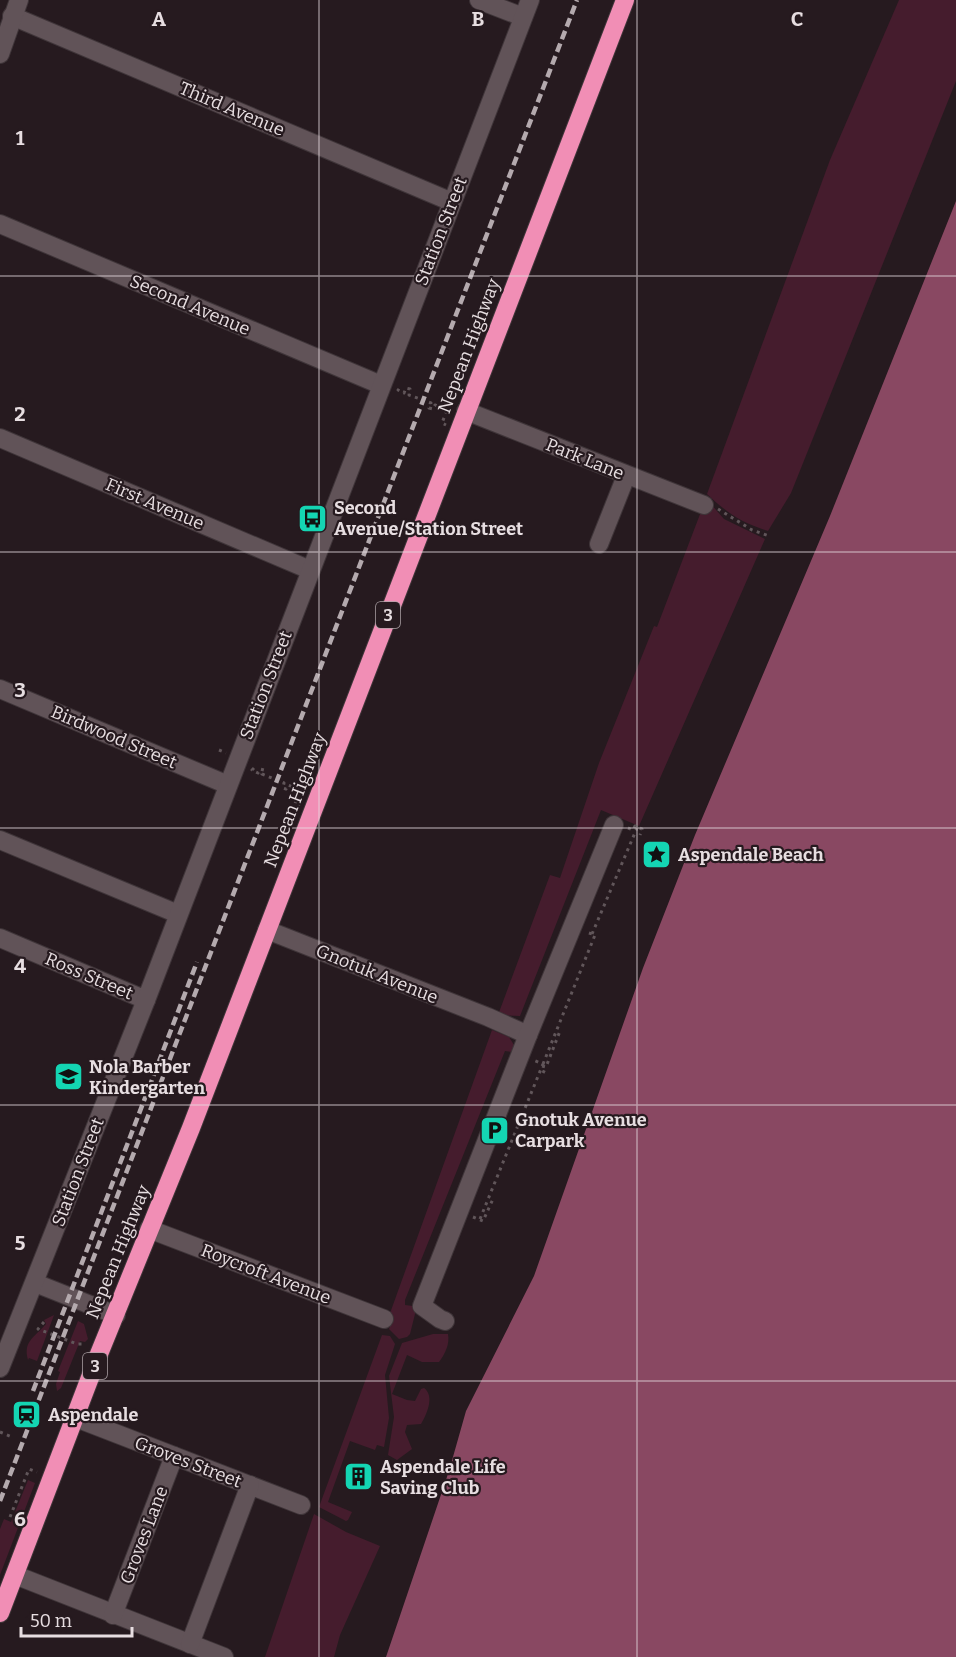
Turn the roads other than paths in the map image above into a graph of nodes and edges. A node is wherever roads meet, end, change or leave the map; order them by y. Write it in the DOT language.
graph roads {
  1 [pos="479,0"];
  2 [pos="530,0"];
  3 [pos="625,0"];
  4 [pos="16,8"];
  5 [pos="523,17"];
  6 [pos="0,54"];
  7 [pos="452,202"];
  8 [pos="0,224"];
  9 [pos="381,386"];
  10 [pos="466,411"];
  11 [pos="0,438"];
  12 [pos="626,476"];
  13 [pos="704,505"];
  14 [pos="600,544"];
  15 [pos="310,570"];
  16 [pos="0,689"];
  17 [pos="228,785"];
  18 [pos="614,825"];
  19 [pos="0,840"];
  20 [pos="178,914"];
  21 [pos="267,930"];
  22 [pos="0,938"];
  23 [pos="146,1000"];
  24 [pos="528,1035"];
  25 [pos="149,1229"];
  26 [pos="34,1283"];
  27 [pos="116,1315"];
  28 [pos="384,1319"];
  29 [pos="445,1321"];
  30 [pos="2,1359"];
  31 [pos="76,1418"];
  32 [pos="174,1456"];
  33 [pos="250,1485"];
  34 [pos="301,1505"];
  35 [pos="15,1575"];
  36 [pos="0,1613"];
  37 [pos="113,1615"];
  38 [pos="190,1644"];
  39 [pos="224,1657"];
  1 -- 5 [label="street"];
  2 -- 5 [label="street, Station Street"];
  3 -- 10 [label="highway, Nepean Highway / 3"];
  4 -- 6 [label="street"];
  4 -- 7 [label="street, Third Avenue"];
  5 -- 7 [label="street, Station Street"];
  7 -- 9 [label="street, Station Street"];
  8 -- 9 [label="street, Second Avenue"];
  9 -- 15 [label="street, Station Street"];
  10 -- 12 [label="street, Park Lane"];
  10 -- 21 [label="highway, Nepean Highway / 3"];
  11 -- 15 [label="street, First Avenue"];
  12 -- 13 [label="street, Park Lane"];
  12 -- 14 [label="street"];
  15 -- 17 [label="street, Station Street"];
  16 -- 17 [label="street, Birdwood Street"];
  17 -- 20 [label="street, Station Street"];
  18 -- 24 [label="street"];
  19 -- 20 [label="street"];
  20 -- 23 [label="street, Station Street"];
  21 -- 24 [label="street, Gnotuk Avenue"];
  21 -- 25 [label="highway, Nepean Highway / 3"];
  22 -- 23 [label="street, Ross Street"];
  23 -- 26 [label="street, Station Street"];
  24 -- 29 [label="street"];
  25 -- 27 [label="highway, Nepean Highway / 3"];
  25 -- 28 [label="street, Roycroft Avenue"];
  26 -- 27 [label="street"];
  26 -- 30 [label="street, Station Street"];
  27 -- 31 [label="highway, Nepean Highway / 3"];
  31 -- 32 [label="street, Groves Street"];
  31 -- 35 [label="highway, Nepean Highway / 3"];
  32 -- 33 [label="street, Groves Street"];
  32 -- 37 [label="street, Groves Lane"];
  33 -- 34 [label="street, Groves Street"];
  33 -- 38 [label="street"];
  35 -- 36 [label="highway, Nepean Highway / 3"];
  35 -- 37 [label="street"];
  37 -- 38 [label="street"];
  38 -- 39 [label="street"];
}
